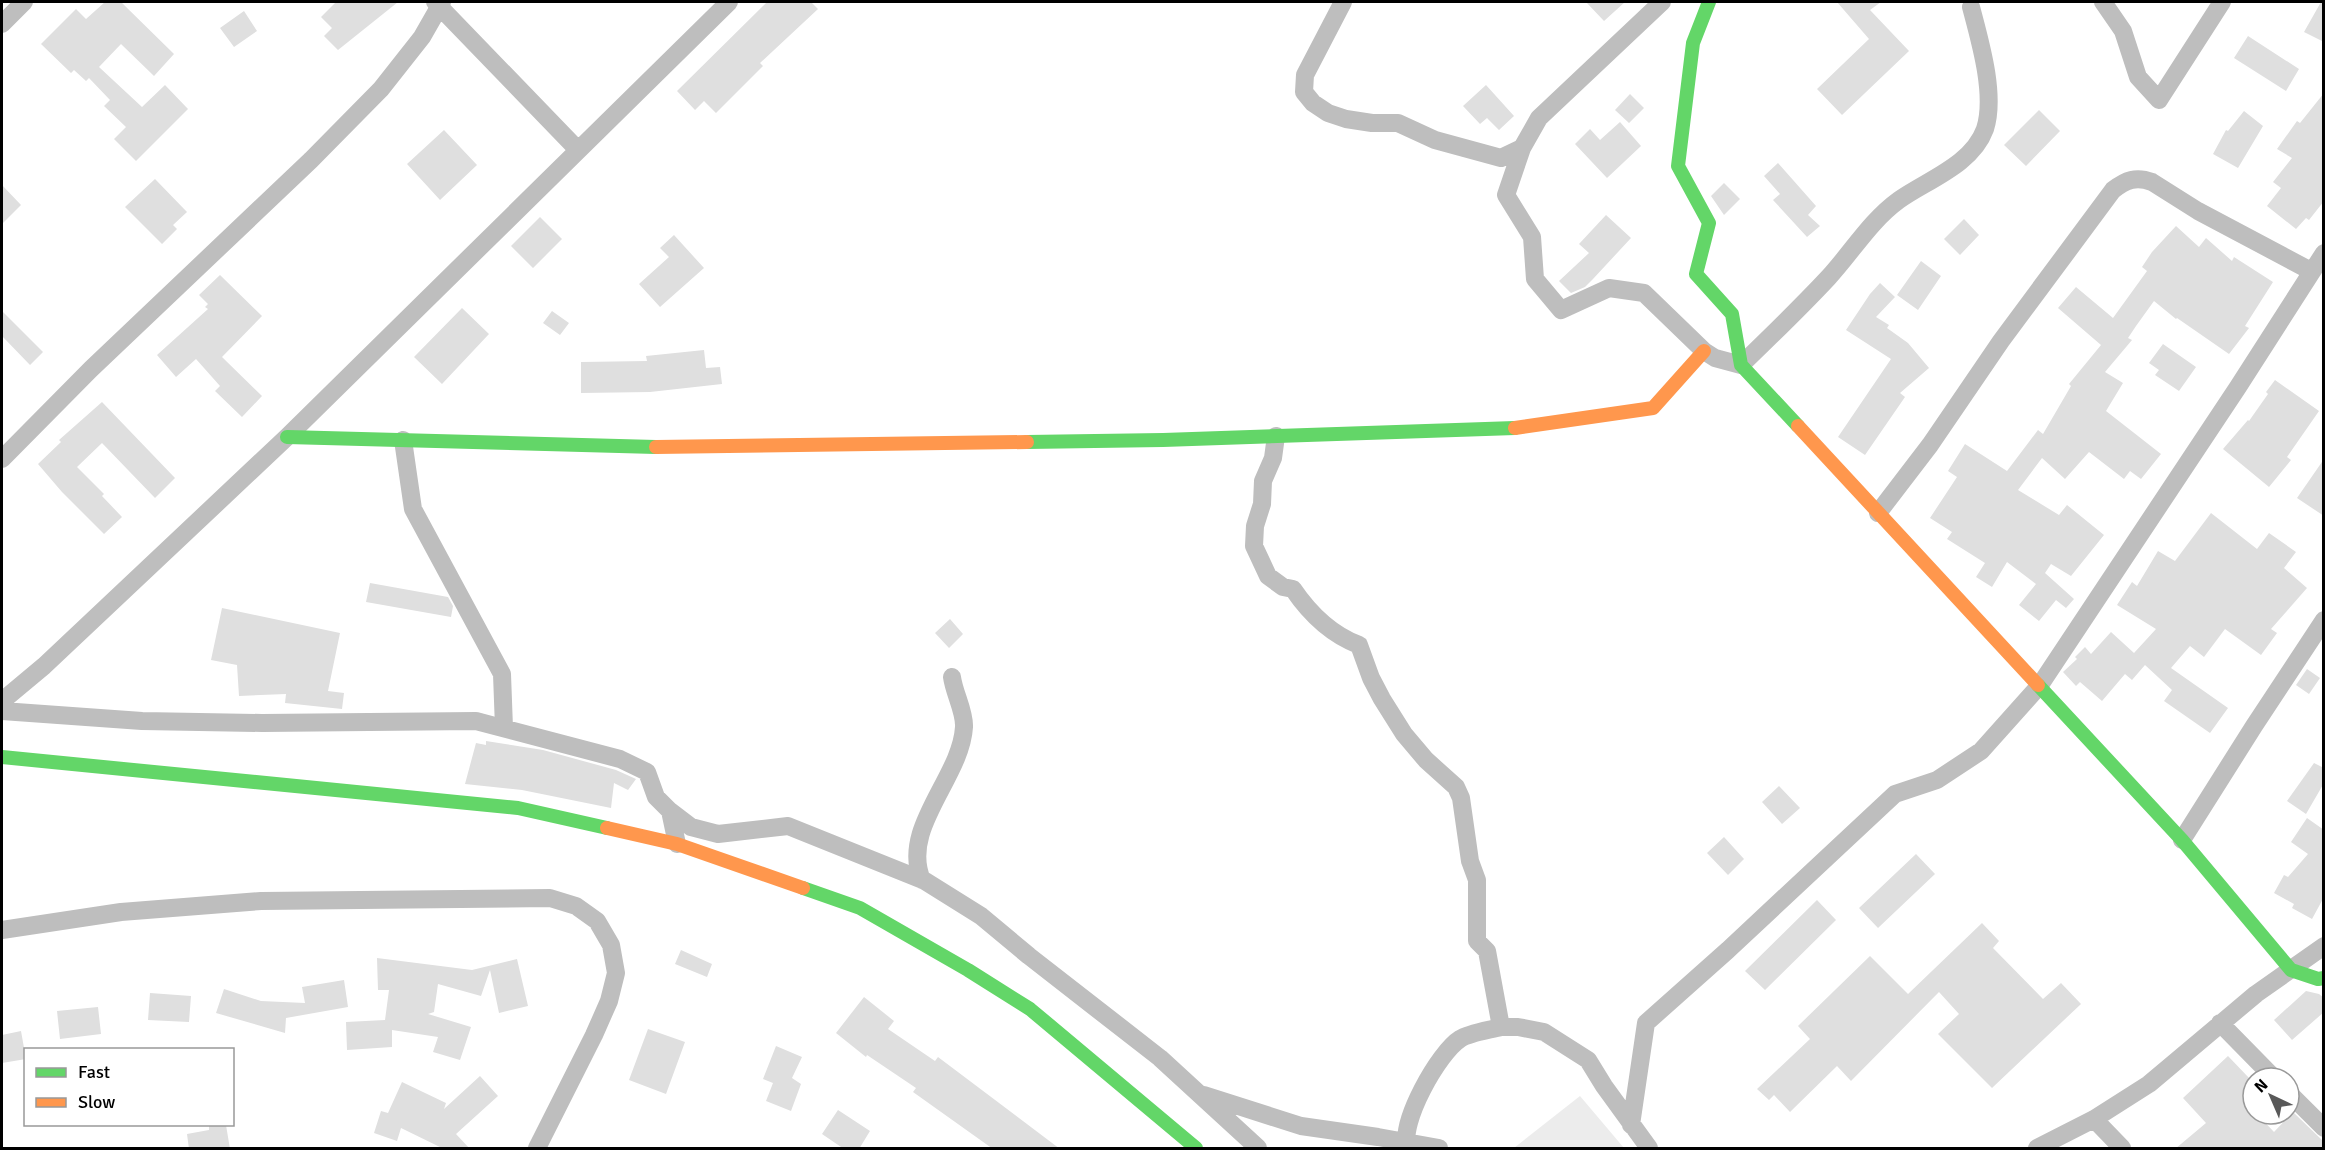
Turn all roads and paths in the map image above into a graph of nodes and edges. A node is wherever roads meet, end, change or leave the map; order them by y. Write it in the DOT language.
graph roads {
  1 [pos="24,2"];
  2 [pos="729,2"];
  3 [pos="1343,2"];
  4 [pos="1662,2"];
  5 [pos="1708,2"];
  6 [pos="2103,2"];
  7 [pos="2222,2"];
  8 [pos="438,3"];
  9 [pos="1971,8"];
  10 [pos="2,24"];
  11 [pos="1522,148"];
  12 [pos="578,150"];
  13 [pos="2324,253"];
  14 [pos="2311,272"];
  15 [pos="1704,351"];
  16 [pos="1741,364"];
  17 [pos="1276,436"];
  18 [pos="287,437"];
  19 [pos="403,440"];
  20 [pos="2,459"];
  21 [pos="1878,513"];
  22 [pos="2324,620"];
  23 [pos="952,677"];
  24 [pos="2040,685"];
  25 [pos="2,701"];
  26 [pos="2,711"];
  27 [pos="504,728"];
  28 [pos="2,757"];
  29 [pos="670,812"];
  30 [pos="2182,840"];
  31 [pos="677,844"];
  32 [pos="922,880"];
  33 [pos="2,930"];
  34 [pos="2324,946"];
  35 [pos="2291,970"];
  36 [pos="2324,978"];
  37 [pos="2220,1023"];
  38 [pos="1501,1027"];
  39 [pos="2262,1066"];
  40 [pos="1200,1093"];
  41 [pos="2301,1105"];
  42 [pos="2094,1119"];
  43 [pos="1631,1125"];
  44 [pos="2324,1128"];
  45 [pos="1407,1145"];
  46 [pos="537,1149"];
  47 [pos="1196,1149"];
  48 [pos="1258,1149"];
  49 [pos="1439,1149"];
  50 [pos="1649,1149"];
  51 [pos="2037,1149"];
  52 [pos="2122,1149"];
  1 -- 10 [label="street"];
  2 -- 12 [label="street"];
  3 -- 11 [label="street"];
  4 -- 11 [label="street"];
  5 -- 16 [label="main road"];
  6 -- 7 [label="street"];
  8 -- 12 [label="street"];
  8 -- 20 [label="street"];
  9 -- 16 [label="street"];
  11 -- 15 [label="street"];
  12 -- 18 [label="street"];
  13 -- 14 [label="street"];
  14 -- 21 [label="street"];
  14 -- 24 [label="street"];
  15 -- 16 [label="street"];
  15 -- 17 [label="main road"];
  16 -- 21 [label="main road"];
  17 -- 19 [label="main road"];
  17 -- 38 [label="street"];
  18 -- 19 [label="main road"];
  18 -- 25 [label="street"];
  19 -- 27 [label="street"];
  21 -- 24 [label="main road"];
  22 -- 30 [label="street"];
  23 -- 32 [label="street"];
  24 -- 30 [label="main road"];
  24 -- 43 [label="street"];
  26 -- 27 [label="street"];
  27 -- 29 [label="street"];
  28 -- 31 [label="main road"];
  29 -- 31 [label="street"];
  29 -- 32 [label="street"];
  30 -- 35 [label="main road"];
  31 -- 47 [label="main road"];
  32 -- 40 [label="street"];
  33 -- 46 [label="street"];
  34 -- 35 [label="street"];
  35 -- 36 [label="main road"];
  35 -- 37 [label="street"];
  37 -- 39 [label="street"];
  37 -- 42 [label="street"];
  38 -- 43 [label="street"];
  38 -- 45 [label="street"];
  40 -- 45 [label="street"];
  40 -- 48 [label="street"];
  41 -- 44 [label="street"];
  42 -- 51 [label="street"];
  42 -- 52 [label="street"];
  43 -- 50 [label="street"];
  45 -- 49 [label="street"];
}
